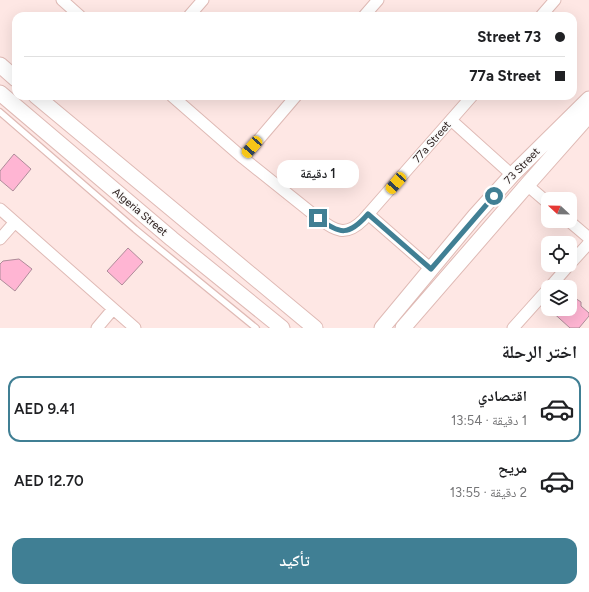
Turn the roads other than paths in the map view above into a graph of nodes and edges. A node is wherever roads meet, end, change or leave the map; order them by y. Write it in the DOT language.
graph roads {
  1 [pos="62,0"];
  2 [pos="203,0"];
  3 [pos="378,0"];
  4 [pos="555,0"];
  5 [pos="76,12"];
  6 [pos="192,12"];
  7 [pos="368,12"];
  8 [pos="544,12"];
  9 [pos="0,66"];
  10 [pos="12,76"];
  11 [pos="0,93"];
  12 [pos="589,99"];
  13 [pos="41,100"];
  14 [pos="177,100"];
  15 [pos="293,100"];
  16 [pos="468,100"];
  17 [pos="0,112"];
  18 [pos="589,115"];
  19 [pos="451,120"];
  20 [pos="243,158"];
  21 [pos="512,175"];
  22 [pos="527,185"];
  23 [pos="120,195"];
  24 [pos="541,197"];
  25 [pos="110,207"];
  26 [pos="0,209"];
  27 [pos="368,214"];
  28 [pos="15,222"];
  29 [pos="577,228"];
  30 [pos="589,238"];
  31 [pos="0,240"];
  32 [pos="589,243"];
  33 [pos="577,257"];
  34 [pos="431,269"];
  35 [pos="564,272"];
  36 [pos="556,280"];
  37 [pos="541,297"];
  38 [pos="113,309"];
  39 [pos="398,309"];
  40 [pos="404,327"];
  41 [pos="97,328"];
  42 [pos="135,328"];
  43 [pos="256,328"];
  44 [pos="282,328"];
  45 [pos="315,328"];
  46 [pos="374,328"];
  47 [pos="382,328"];
  48 [pos="513,328"];
  1 -- 5 [label="street"];
  2 -- 6 [label="street"];
  3 -- 7 [label="street"];
  4 -- 8 [label="street"];
  9 -- 10 [label="main road"];
  11 -- 23 [label="main road, Algeria Street"];
  12 -- 21 [label="main road, 73 Street"];
  13 -- 45 [label="main road, Algeria Street"];
  14 -- 20 [label="street"];
  15 -- 20 [label="street"];
  16 -- 19 [label="street, 77a Street"];
  17 -- 25 [label="lane"];
  18 -- 22 [label="main road, 73 Street"];
  19 -- 21 [label="street"];
  19 -- 27 [label="street, 77a Street"];
  20 -- 27 [label="street, 77a Street"];
  21 -- 34 [label="main road, 73 Street"];
  22 -- 24 [label="street"];
  22 -- 40 [label="main road, 73 Street"];
  23 -- 25 [label="lane"];
  23 -- 44 [label="main road, Algeria Street"];
  25 -- 43 [label="lane"];
  26 -- 28 [label="street"];
  27 -- 34 [label="street"];
  28 -- 31 [label="street"];
  28 -- 38 [label="street"];
  29 -- 30 [label="street"];
  32 -- 33 [label="street"];
  34 -- 39 [label="main road, 73 Street"];
  35 -- 36 [label="street"];
  37 -- 48 [label="street"];
  38 -- 41 [label="street"];
  38 -- 42 [label="street"];
  39 -- 46 [label="main road"];
  39 -- 47 [label="main road, 73 Street"];
}
